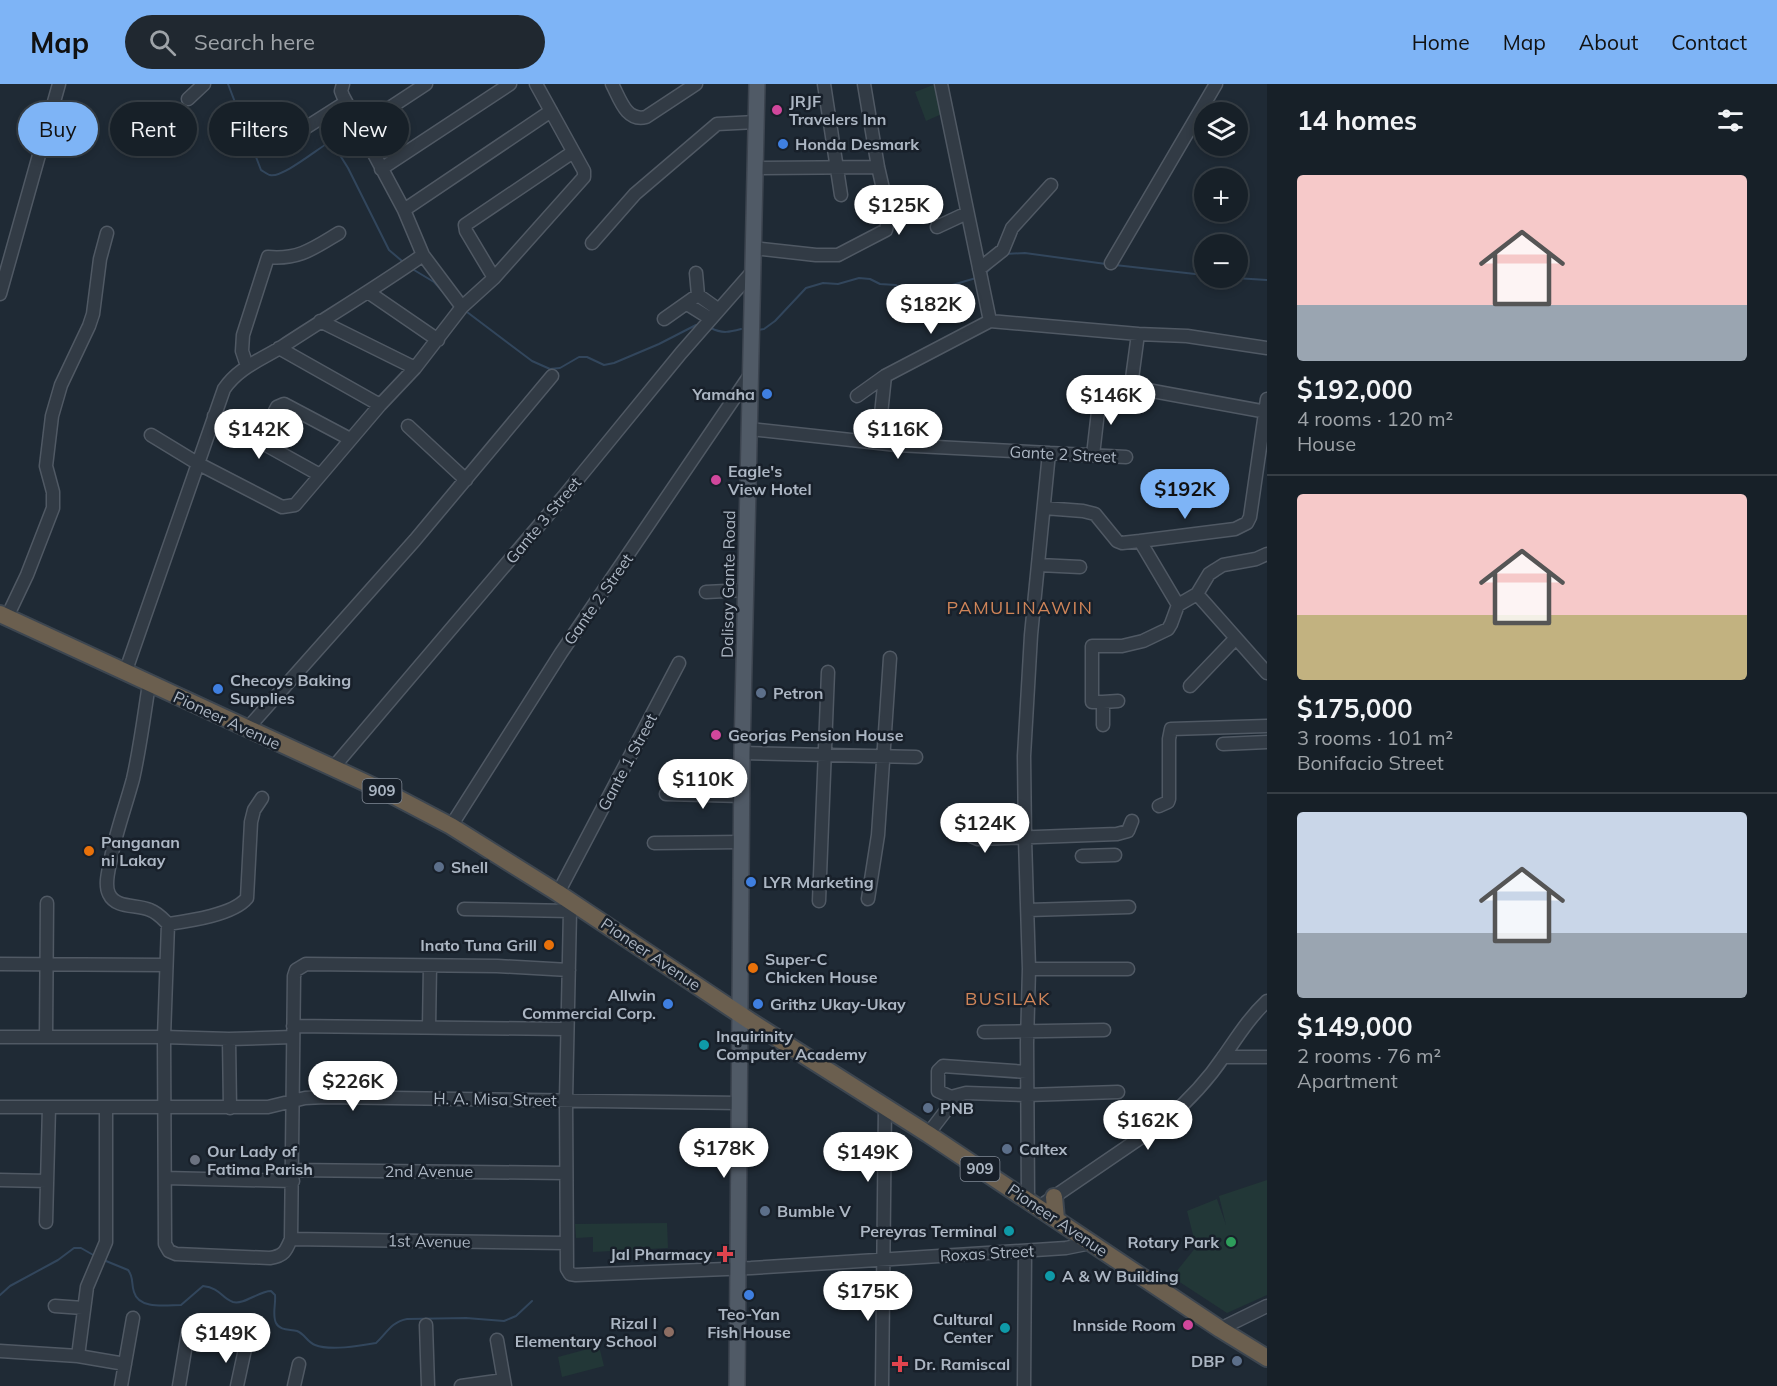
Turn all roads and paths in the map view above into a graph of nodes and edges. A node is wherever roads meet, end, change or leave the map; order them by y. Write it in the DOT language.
graph roads {
  1 [pos="59,84"];
  2 [pos="204,84"];
  3 [pos="343,84"];
  4 [pos="426,84"];
  5 [pos="510,84"];
  6 [pos="536,84"];
  7 [pos="612,84"];
  8 [pos="696,84"];
  9 [pos="757,84"];
  10 [pos="824,84"];
  11 [pos="864,84"];
  12 [pos="941,84"];
  13 [pos="1216,84"];
  14 [pos="188,99"];
  15 [pos="346,102"];
  16 [pos="399,102"];
  17 [pos="551,111"];
  18 [pos="756,122"];
  19 [pos="573,152"];
  20 [pos="374,156"];
  21 [pos="878,167"];
  22 [pos="756,168"];
  23 [pos="837,168"];
  24 [pos="381,170"];
  25 [pos="1051,185"];
  26 [pos="842,195"];
  27 [pos="404,210"];
  28 [pos="967,213"];
  29 [pos="937,227"];
  30 [pos="107,232"];
  31 [pos="339,233"];
  32 [pos="591,243"];
  33 [pos="753,248"];
  34 [pos="423,255"];
  35 [pos="1111,263"];
  36 [pos="753,271"];
  37 [pos="696,273"];
  38 [pos="980,274"];
  39 [pos="494,278"];
  40 [pos="368,291"];
  41 [pos="0,294"];
  42 [pos="698,295"];
  43 [pos="687,304"];
  44 [pos="462,308"];
  45 [pos="715,314"];
  46 [pos="664,319"];
  47 [pos="320,321"];
  48 [pos="990,321"];
  49 [pos="1138,334"];
  50 [pos="438,340"];
  51 [pos="279,348"];
  52 [pos="1267,348"];
  53 [pos="247,366"];
  54 [pos="415,368"];
  55 [pos="750,375"];
  56 [pos="552,376"];
  57 [pos="885,376"];
  58 [pos="1131,386"];
  59 [pos="857,396"];
  60 [pos="380,405"];
  61 [pos="1266,407"];
  62 [pos="214,416"];
  63 [pos="408,426"];
  64 [pos="750,429"];
  65 [pos="151,435"];
  66 [pos="350,439"];
  67 [pos="259,443"];
  68 [pos="878,443"];
  69 [pos="1049,453"];
  70 [pos="1093,455"];
  71 [pos="1126,457"];
  72 [pos="197,463"];
  73 [pos="320,475"];
  74 [pos="466,480"];
  75 [pos="1044,507"];
  76 [pos="1140,541"];
  77 [pos="1267,554"];
  78 [pos="1039,565"];
  79 [pos="1080,567"];
  80 [pos="746,590"];
  81 [pos="705,592"];
  82 [pos="1197,594"];
  83 [pos="1178,605"];
  84 [pos="4,615"];
  85 [pos="1235,639"];
  86 [pos="890,658"];
  87 [pos="679,663"];
  88 [pos="828,672"];
  89 [pos="125,673"];
  90 [pos="1267,673"];
  91 [pos="149,684"];
  92 [pos="1190,686"];
  93 [pos="1118,701"];
  94 [pos="1103,702"];
  95 [pos="1103,724"];
  96 [pos="1267,726"];
  97 [pos="248,729"];
  98 [pos="1267,742"];
  99 [pos="1223,744"];
  100 [pos="742,753"];
  101 [pos="824,756"];
  102 [pos="883,756"];
  103 [pos="916,757"];
  104 [pos="332,769"];
  105 [pos="666,794"];
  106 [pos="742,796"];
  107 [pos="262,798"];
  108 [pos="1159,806"];
  109 [pos="1132,820"];
  110 [pos="451,826"];
  111 [pos="969,830"];
  112 [pos="1082,836"];
  113 [pos="1025,839"];
  114 [pos="741,842"];
  115 [pos="654,843"];
  116 [pos="1115,855"];
  117 [pos="558,893"];
  118 [pos="868,898"];
  119 [pos="819,901"];
  120 [pos="47,903"];
  121 [pos="1129,907"];
  122 [pos="572,908"];
  123 [pos="464,909"];
  124 [pos="1028,909"];
  125 [pos="168,924"];
  126 [pos="0,964"];
  127 [pos="46,964"];
  128 [pos="165,965"];
  129 [pos="430,966"];
  130 [pos="1029,969"];
  131 [pos="1128,969"];
  132 [pos="568,970"];
  133 [pos="1267,1001"];
  134 [pos="739,1012"];
  135 [pos="429,1027"];
  136 [pos="567,1029"];
  137 [pos="1104,1030"];
  138 [pos="293,1031"];
  139 [pos="1027,1031"];
  140 [pos="984,1032"];
  141 [pos="0,1037"];
  142 [pos="46,1037"];
  143 [pos="164,1037"];
  144 [pos="229,1040"];
  145 [pos="1267,1056"];
  146 [pos="1223,1057"];
  147 [pos="1027,1072"];
  148 [pos="1118,1092"];
  149 [pos="1027,1095"];
  150 [pos="951,1097"];
  151 [pos="566,1100"];
  152 [pos="292,1101"];
  153 [pos="740,1102"];
  154 [pos="0,1107"];
  155 [pos="49,1107"];
  156 [pos="885,1107"];
  157 [pos="106,1108"];
  158 [pos="164,1108"];
  159 [pos="230,1108"];
  160 [pos="928,1134"];
  161 [pos="566,1173"];
  162 [pos="293,1175"];
  163 [pos="165,1178"];
  164 [pos="0,1180"];
  165 [pos="47,1181"];
  166 [pos="1054,1197"];
  167 [pos="1033,1204"];
  168 [pos="1056,1219"];
  169 [pos="46,1222"];
  170 [pos="291,1239"];
  171 [pos="1091,1242"];
  172 [pos="567,1243"];
  173 [pos="1026,1251"];
  174 [pos="883,1259"];
  175 [pos="738,1268"];
  176 [pos="55,1306"];
  177 [pos="1267,1306"];
  178 [pos="83,1308"];
  179 [pos="133,1318"];
  180 [pos="426,1325"];
  181 [pos="1220,1329"];
  182 [pos="188,1332"];
  183 [pos="497,1340"];
  184 [pos="245,1349"];
  185 [pos="0,1351"];
  186 [pos="78,1356"];
  187 [pos="1267,1358"];
  188 [pos="125,1364"];
  189 [pos="299,1364"];
  190 [pos="504,1383"];
  191 [pos="121,1386"];
  192 [pos="179,1386"];
  193 [pos="237,1386"];
  194 [pos="294,1386"];
  195 [pos="428,1386"];
  196 [pos="466,1386"];
  197 [pos="738,1386"];
  198 [pos="882,1386"];
  199 [pos="1024,1386"];
  1 -- 41 [label="street"];
  2 -- 14 [label="street"];
  3 -- 15 [label="street"];
  4 -- 16 [label="street"];
  5 -- 24 [label="street"];
  6 -- 17 [label="street"];
  7 -- 8 [label="street"];
  9 -- 18 [label="main road, Dalisay Gante Road"];
  10 -- 23 [label="street"];
  11 -- 21 [label="street"];
  12 -- 28 [label="street"];
  13 -- 35 [label="street"];
  17 -- 19 [label="street"];
  17 -- 27 [label="street"];
  18 -- 22 [label="main road, Dalisay Gante Road"];
  18 -- 32 [label="street"];
  19 -- 39 [label="street"];
  19 -- 39 [label="street"];
  20 -- 24 [label="street"];
  21 -- 23 [label="street"];
  21 -- 33 [label="street"];
  22 -- 23 [label="street"];
  22 -- 33 [label="main road, Dalisay Gante Road"];
  23 -- 26 [label="street"];
  24 -- 27 [label="street"];
  25 -- 38 [label="street"];
  27 -- 34 [label="street"];
  28 -- 29 [label="street"];
  28 -- 38 [label="street"];
  30 -- 84 [label="street"];
  31 -- 53 [label="street"];
  33 -- 36 [label="main road, Dalisay Gante Road"];
  34 -- 40 [label="street"];
  34 -- 44 [label="street"];
  36 -- 45 [label="street, Gante 3 Street"];
  36 -- 55 [label="main road, Dalisay Gante Road"];
  37 -- 42 [label="street"];
  38 -- 48 [label="street"];
  39 -- 44 [label="street"];
  40 -- 47 [label="street"];
  40 -- 50 [label="street"];
  42 -- 43 [label="street"];
  42 -- 45 [label="street"];
  43 -- 45 [label="street"];
  43 -- 46 [label="street"];
  44 -- 50 [label="street"];
  45 -- 104 [label="street, Gante 3 Street"];
  47 -- 51 [label="street"];
  47 -- 54 [label="street"];
  48 -- 49 [label="street"];
  48 -- 57 [label="street"];
  49 -- 52 [label="street"];
  49 -- 58 [label="street"];
  50 -- 54 [label="street"];
  51 -- 53 [label="street"];
  51 -- 60 [label="street"];
  53 -- 62 [label="street"];
  54 -- 60 [label="street"];
  55 -- 64 [label="main road, Dalisay Gante Road"];
  55 -- 110 [label="street, Gante 2 Street"];
  56 -- 74 [label="street"];
  57 -- 59 [label="street"];
  57 -- 68 [label="street"];
  58 -- 61 [label="street"];
  58 -- 70 [label="street"];
  60 -- 66 [label="street"];
  61 -- 76 [label="street"];
  62 -- 67 [label="street"];
  62 -- 72 [label="street"];
  63 -- 74 [label="street"];
  64 -- 68 [label="street, Gante 2 Street"];
  64 -- 80 [label="main road, Dalisay Gante Road"];
  65 -- 72 [label="street"];
  66 -- 67 [label="street"];
  66 -- 73 [label="street"];
  67 -- 73 [label="street"];
  68 -- 69 [label="street, Gante 2 Street"];
  69 -- 70 [label="street, Gante 2 Street"];
  69 -- 75 [label="street"];
  70 -- 71 [label="street, Gante 2 Street"];
  72 -- 73 [label="street"];
  72 -- 89 [label="street"];
  74 -- 97 [label="street"];
  75 -- 76 [label="street"];
  75 -- 78 [label="street"];
  76 -- 83 [label="street"];
  77 -- 82 [label="street"];
  78 -- 79 [label="street"];
  78 -- 113 [label="street"];
  80 -- 81 [label="street"];
  80 -- 100 [label="main road, Dalisay Gante Road"];
  82 -- 83 [label="street"];
  82 -- 85 [label="street"];
  83 -- 94 [label="street"];
  84 -- 89 [label="highway, Pioneer Avenue / 909"];
  85 -- 90 [label="street"];
  85 -- 92 [label="street"];
  86 -- 102 [label="street"];
  87 -- 117 [label="street, Gante 1 Street"];
  88 -- 101 [label="street"];
  89 -- 91 [label="highway, Pioneer Avenue / 909"];
  91 -- 97 [label="highway, Pioneer Avenue / 909"];
  91 -- 125 [label="street"];
  93 -- 94 [label="street"];
  94 -- 95 [label="street"];
  96 -- 108 [label="street"];
  97 -- 104 [label="highway, Pioneer Avenue / 909"];
  98 -- 99 [label="street"];
  100 -- 101 [label="street"];
  100 -- 106 [label="main road, Dalisay Gante Road"];
  101 -- 102 [label="street"];
  101 -- 119 [label="street"];
  102 -- 103 [label="street"];
  102 -- 118 [label="street"];
  104 -- 110 [label="highway, Pioneer Avenue / 909"];
  105 -- 106 [label="street"];
  106 -- 114 [label="main road, Dalisay Gante Road"];
  107 -- 125 [label="street"];
  109 -- 112 [label="street"];
  110 -- 117 [label="highway, Pioneer Avenue / 909"];
  111 -- 113 [label="street"];
  112 -- 113 [label="street"];
  112 -- 116 [label="street"];
  113 -- 124 [label="street"];
  114 -- 115 [label="street"];
  114 -- 134 [label="main road, Dalisay Gante Road"];
  117 -- 122 [label="highway, Pioneer Avenue / 909"];
  120 -- 127 [label="street"];
  121 -- 124 [label="street"];
  122 -- 123 [label="street"];
  122 -- 132 [label="street, Roxas Street"];
  122 -- 134 [label="highway, Pioneer Avenue / 909"];
  124 -- 130 [label="street"];
  125 -- 128 [label="street"];
  126 -- 127 [label="street"];
  127 -- 128 [label="street"];
  127 -- 142 [label="street"];
  128 -- 143 [label="street"];
  129 -- 132 [label="street"];
  129 -- 135 [label="street"];
  129 -- 138 [label="street"];
  130 -- 131 [label="street"];
  130 -- 139 [label="street"];
  132 -- 136 [label="street, Roxas Street"];
  133 -- 146 [label="street"];
  134 -- 153 [label="main road, Dalisay Gante Road"];
  134 -- 156 [label="highway, Pioneer Avenue / 909"];
  135 -- 136 [label="street"];
  135 -- 138 [label="street"];
  136 -- 151 [label="street, Roxas Street"];
  137 -- 139 [label="street"];
  138 -- 144 [label="street"];
  138 -- 152 [label="street"];
  139 -- 140 [label="street"];
  139 -- 147 [label="street"];
  141 -- 142 [label="street"];
  142 -- 143 [label="street"];
  143 -- 144 [label="street"];
  143 -- 158 [label="street"];
  144 -- 159 [label="street"];
  145 -- 146 [label="street"];
  146 -- 166 [label="street"];
  147 -- 149 [label="street"];
  147 -- 150 [label="street"];
  148 -- 149 [label="street"];
  149 -- 150 [label="street"];
  149 -- 167 [label="street"];
  150 -- 160 [label="street"];
  151 -- 152 [label="street, H. A. Misa Street"];
  151 -- 153 [label="street, H. A. Misa Street"];
  151 -- 161 [label="street, Roxas Street"];
  152 -- 159 [label="street, H. A. Misa Street"];
  152 -- 162 [label="street"];
  153 -- 175 [label="main road, Dalisay Gante Road"];
  154 -- 155 [label="street, H. A. Misa Street"];
  155 -- 157 [label="street, H. A. Misa Street"];
  155 -- 165 [label="street"];
  156 -- 160 [label="highway, Pioneer Avenue / 909"];
  156 -- 174 [label="street"];
  157 -- 158 [label="street, H. A. Misa Street"];
  157 -- 178 [label="street"];
  158 -- 159 [label="street, H. A. Misa Street"];
  158 -- 163 [label="street"];
  160 -- 167 [label="highway, Pioneer Avenue / 909"];
  161 -- 162 [label="street, 2nd Avenue"];
  161 -- 172 [label="street, Roxas Street"];
  162 -- 163 [label="street, 2nd Avenue"];
  162 -- 170 [label="street"];
  163 -- 170 [label="street"];
  164 -- 165 [label="street"];
  165 -- 169 [label="street"];
  166 -- 167 [label="street"];
  166 -- 168 [label="highway"];
  167 -- 168 [label="highway, Pioneer Avenue / 909"];
  168 -- 171 [label="highway, Pioneer Avenue / 909"];
  170 -- 172 [label="street, 1st Avenue"];
  171 -- 173 [label="street, Roxas Street"];
  171 -- 181 [label="highway, Pioneer Avenue / 909"];
  172 -- 175 [label="street, Roxas Street"];
  173 -- 174 [label="street, Roxas Street"];
  173 -- 199 [label="street"];
  174 -- 175 [label="street, Roxas Street"];
  174 -- 198 [label="street"];
  175 -- 197 [label="main road, Dalisay Gante Road"];
  176 -- 178 [label="street"];
  177 -- 181 [label="street"];
  178 -- 186 [label="street"];
  179 -- 188 [label="street"];
  180 -- 195 [label="street"];
  181 -- 187 [label="highway, Pioneer Avenue / 909"];
  182 -- 192 [label="street"];
  183 -- 190 [label="street"];
  184 -- 193 [label="street"];
  185 -- 186 [label="street"];
  186 -- 188 [label="street"];
  188 -- 191 [label="street"];
  189 -- 194 [label="street"];
  190 -- 196 [label="street"];
}
